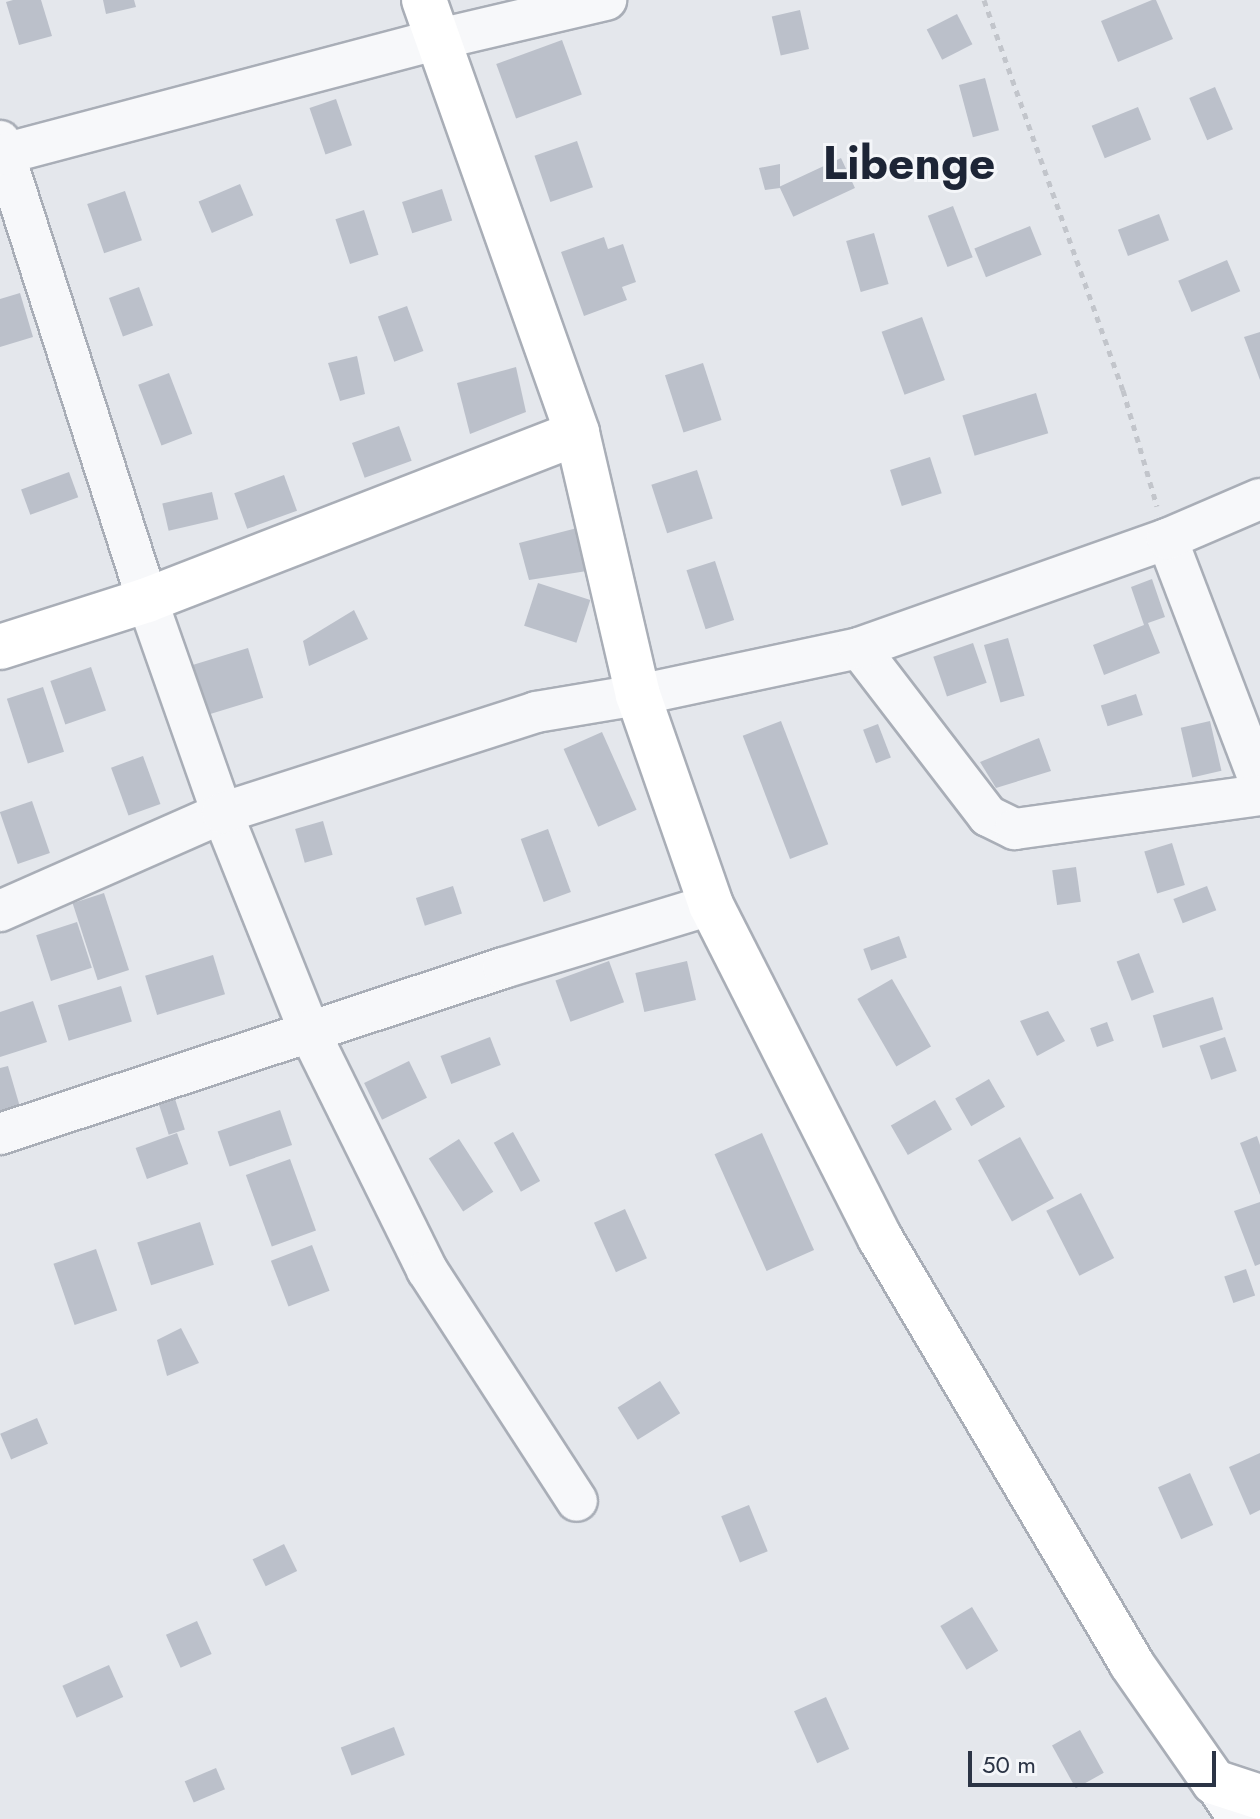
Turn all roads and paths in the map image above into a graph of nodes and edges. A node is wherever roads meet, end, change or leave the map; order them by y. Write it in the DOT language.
graph roads {
  1 [pos="606,0"];
  2 [pos="984,0"];
  3 [pos="430,20"];
  4 [pos="1,150"];
  5 [pos="577,433"];
  6 [pos="1260,499"];
  7 [pos="1167,539"];
  8 [pos="147,600"];
  9 [pos="0,647"];
  10 [pos="859,648"];
  11 [pos="638,695"];
  12 [pos="1260,782"];
  13 [pos="1260,795"];
  14 [pos="222,813"];
  15 [pos="711,905"];
  16 [pos="0,911"];
  17 [pos="309,1031"];
  18 [pos="0,1134"];
  19 [pos="577,1501"];
  20 [pos="1214,1782"];
  21 [pos="1260,1797"];
  22 [pos="1239,1819"];
  1 -- 3 [label="street"];
  2 -- 7 [label="path"];
  3 -- 4 [label="street"];
  3 -- 5 [label="street"];
  4 -- 8 [label="street"];
  5 -- 8 [label="street"];
  5 -- 11 [label="street"];
  6 -- 7 [label="street"];
  7 -- 10 [label="street"];
  7 -- 12 [label="street"];
  8 -- 9 [label="street"];
  8 -- 14 [label="street"];
  10 -- 11 [label="street"];
  10 -- 13 [label="street"];
  11 -- 14 [label="street"];
  11 -- 15 [label="street"];
  14 -- 16 [label="street"];
  14 -- 17 [label="street"];
  15 -- 17 [label="street"];
  15 -- 20 [label="street"];
  17 -- 18 [label="street"];
  17 -- 19 [label="street"];
  20 -- 21 [label="street"];
  20 -- 22 [label="street"];
}
